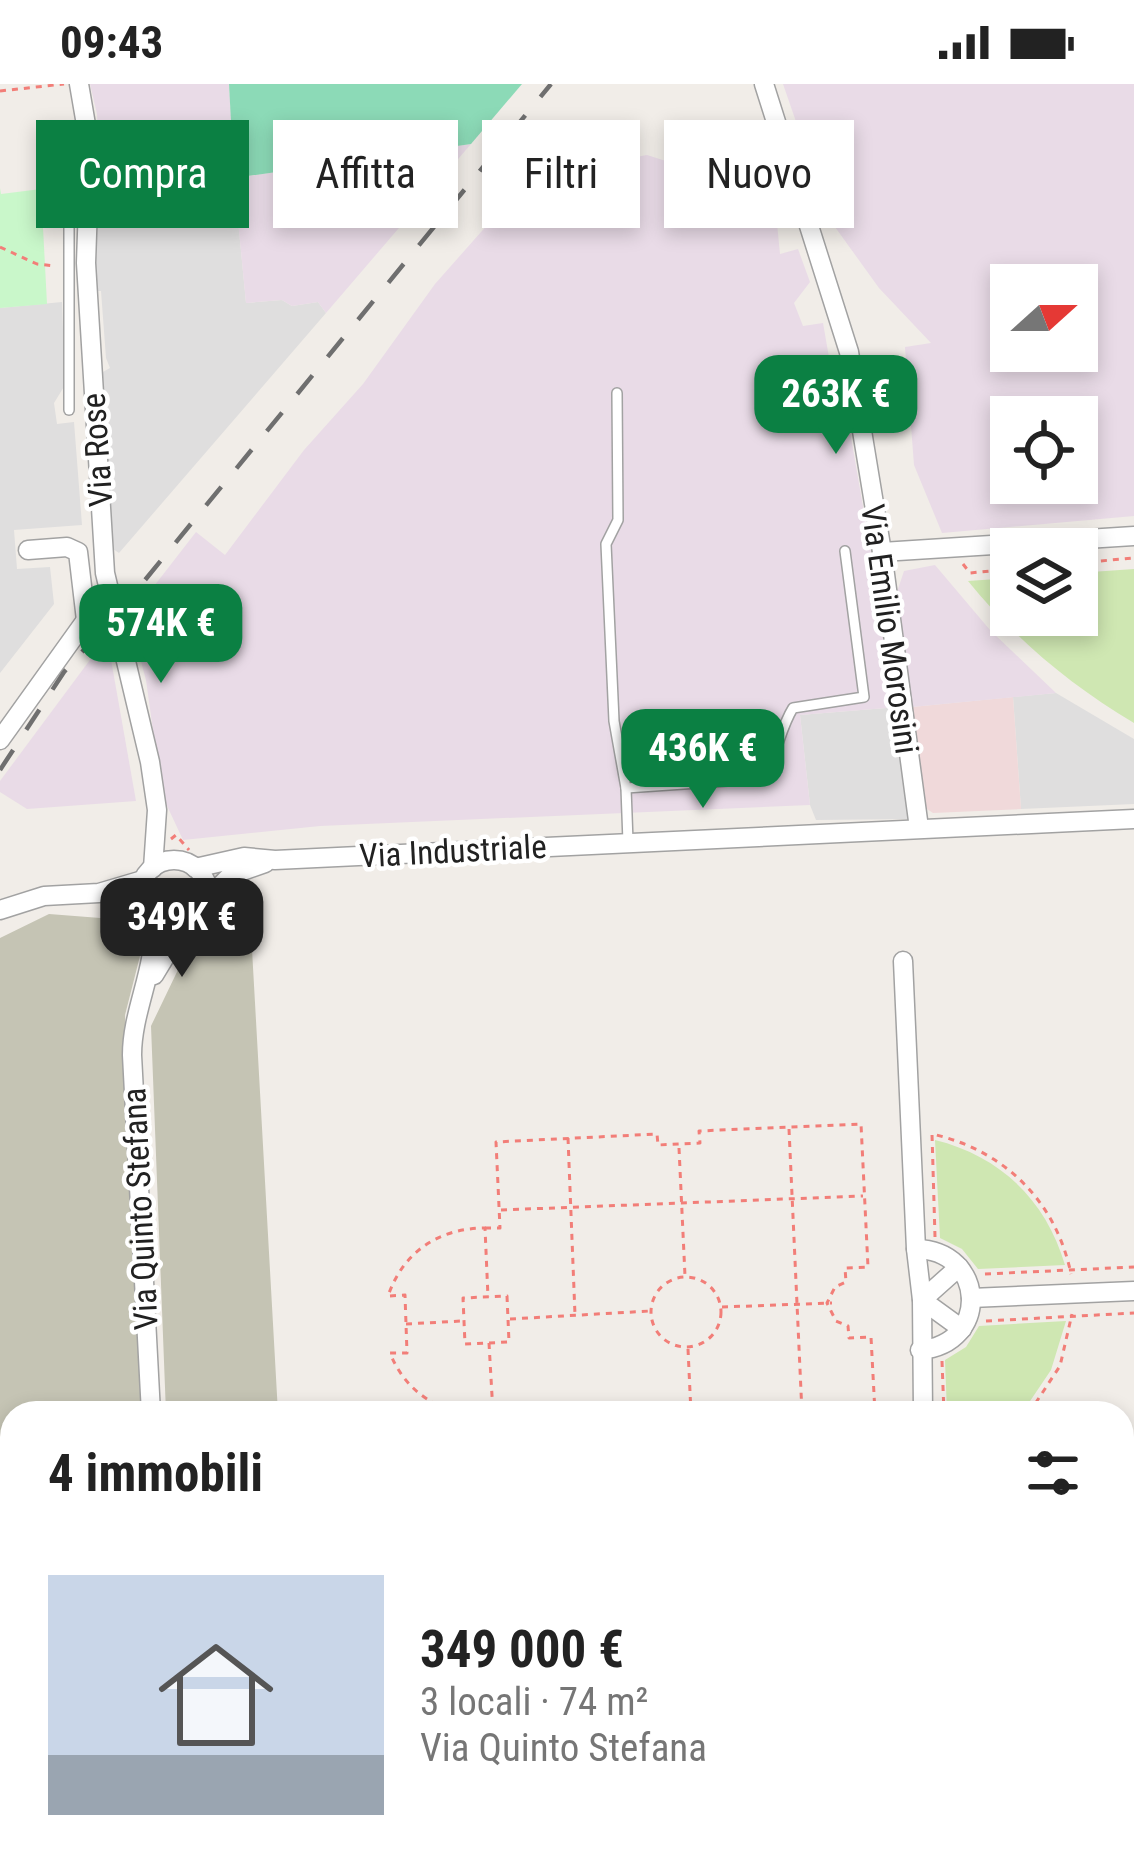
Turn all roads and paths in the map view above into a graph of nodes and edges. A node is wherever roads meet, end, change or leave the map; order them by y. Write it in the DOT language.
graph roads {
  1 [pos="66,84"];
  2 [pos="79,84"];
  3 [pos="764,84"];
  4 [pos="0,91"];
  5 [pos="69,228"];
  6 [pos="0,247"];
  7 [pos="68,266"];
  8 [pos="77,286"];
  9 [pos="617,393"];
  10 [pos="69,410"];
  11 [pos="1134,536"];
  12 [pos="28,550"];
  13 [pos="845,550"];
  14 [pos="882,552"];
  15 [pos="957,558"];
  16 [pos="1134,558"];
  17 [pos="1098,561"];
  18 [pos="990,571"];
  19 [pos="0,740"];
  20 [pos="626,788"];
  21 [pos="1134,819"];
  22 [pos="919,828"];
  23 [pos="163,841"];
  24 [pos="628,842"];
  25 [pos="275,860"];
  26 [pos="191,861"];
  27 [pos="148,874"];
  28 [pos="99,893"];
  29 [pos="208,898"];
  30 [pos="0,910"];
  31 [pos="148,916"];
  32 [pos="183,927"];
  33 [pos="902,961"];
  34 [pos="137,1006"];
  35 [pos="789,1127"];
  36 [pos="568,1138"];
  37 [pos="679,1144"];
  38 [pos="865,1196"];
  39 [pos="792,1198"];
  40 [pos="682,1203"];
  41 [pos="571,1207"];
  42 [pos="500,1210"];
  43 [pos="485,1228"];
  44 [pos="926,1250"];
  45 [pos="1134,1268"];
  46 [pos="1070,1270"];
  47 [pos="962,1271"];
  48 [pos="685,1278"];
  49 [pos="1134,1291"];
  50 [pos="1072,1294"];
  51 [pos="488,1297"];
  52 [pos="971,1298"];
  53 [pos="922,1300"];
  54 [pos="830,1303"];
  55 [pos="796,1304"];
  56 [pos="721,1307"];
  57 [pos="652,1311"];
  58 [pos="1134,1313"];
  59 [pos="575,1315"];
  60 [pos="1072,1316"];
  61 [pos="508,1319"];
  62 [pos="464,1321"];
  63 [pos="406,1324"];
  64 [pos="964,1325"];
  65 [pos="490,1343"];
  66 [pos="941,1346"];
  67 [pos="688,1347"];
  68 [pos="920,1350"];
  69 [pos="150,1401"];
  70 [pos="430,1401"];
  71 [pos="492,1401"];
  72 [pos="690,1401"];
  73 [pos="801,1401"];
  74 [pos="874,1401"];
  75 [pos="922,1401"];
  76 [pos="943,1401"];
  77 [pos="1037,1401"];
  1 -- 4 [label="path"];
  2 -- 8 [label="street, Via Rose"];
  3 -- 14 [label="street, Via Emilio Morosini"];
  5 -- 7 [label="lane"];
  6 -- 7 [label="path"];
  7 -- 8 [label="lane"];
  8 -- 10 [label="lane"];
  8 -- 23 [label="street, Via Rose"];
  9 -- 20 [label="lane"];
  11 -- 14 [label="street"];
  12 -- 19 [label="street"];
  13 -- 20 [label="lane"];
  14 -- 22 [label="street, Via Emilio Morosini"];
  15 -- 18 [label="path"];
  16 -- 17 [label="path"];
  20 -- 24 [label="lane"];
  21 -- 22 [label="street, Via Industriale"];
  22 -- 24 [label="street, Via Industriale"];
  23 -- 26 [label="street, Via Rose"];
  23 -- 26 [label="path"];
  23 -- 27 [label="street"];
  24 -- 25 [label="street, Via Industriale"];
  25 -- 26 [label="street, Via Industriale"];
  25 -- 29 [label="street, Via Industriale"];
  26 -- 27 [label="street"];
  26 -- 29 [label="street"];
  27 -- 28 [label="street"];
  27 -- 31 [label="street"];
  28 -- 30 [label="street"];
  28 -- 31 [label="street"];
  29 -- 32 [label="street"];
  31 -- 32 [label="street"];
  31 -- 34 [label="street, Via Quinto Stefana"];
  32 -- 34 [label="street, Via Quinto Stefana"];
  33 -- 44 [label="street"];
  34 -- 69 [label="street, Via Quinto Stefana"];
  35 -- 37 [label="path"];
  35 -- 38 [label="path"];
  35 -- 39 [label="path"];
  36 -- 37 [label="path"];
  36 -- 41 [label="path"];
  36 -- 42 [label="path"];
  37 -- 40 [label="path"];
  38 -- 39 [label="path"];
  38 -- 54 [label="path"];
  39 -- 40 [label="path"];
  39 -- 55 [label="path"];
  40 -- 41 [label="path"];
  40 -- 48 [label="path"];
  41 -- 42 [label="path"];
  41 -- 59 [label="path"];
  42 -- 43 [label="path"];
  43 -- 51 [label="path"];
  43 -- 63 [label="path"];
  44 -- 46 [label="path"];
  44 -- 47 [label="street"];
  44 -- 53 [label="street"];
  45 -- 46 [label="path"];
  46 -- 47 [label="path"];
  46 -- 50 [label="path"];
  47 -- 52 [label="street"];
  47 -- 53 [label="street"];
  48 -- 56 [label="path"];
  48 -- 57 [label="path"];
  49 -- 50 [label="street"];
  50 -- 52 [label="street"];
  50 -- 60 [label="path"];
  51 -- 61 [label="path"];
  51 -- 62 [label="path"];
  52 -- 64 [label="street"];
  53 -- 64 [label="street"];
  53 -- 68 [label="street"];
  54 -- 55 [label="path"];
  54 -- 74 [label="path"];
  55 -- 56 [label="path"];
  55 -- 73 [label="path"];
  56 -- 67 [label="path"];
  57 -- 59 [label="path"];
  57 -- 67 [label="path"];
  58 -- 60 [label="path"];
  59 -- 61 [label="path"];
  60 -- 64 [label="path"];
  60 -- 77 [label="path"];
  61 -- 65 [label="path"];
  62 -- 63 [label="path"];
  62 -- 65 [label="path"];
  63 -- 70 [label="path"];
  64 -- 66 [label="street"];
  65 -- 71 [label="path"];
  66 -- 68 [label="street"];
  66 -- 76 [label="path"];
  67 -- 72 [label="path"];
  68 -- 75 [label="street"];
}
